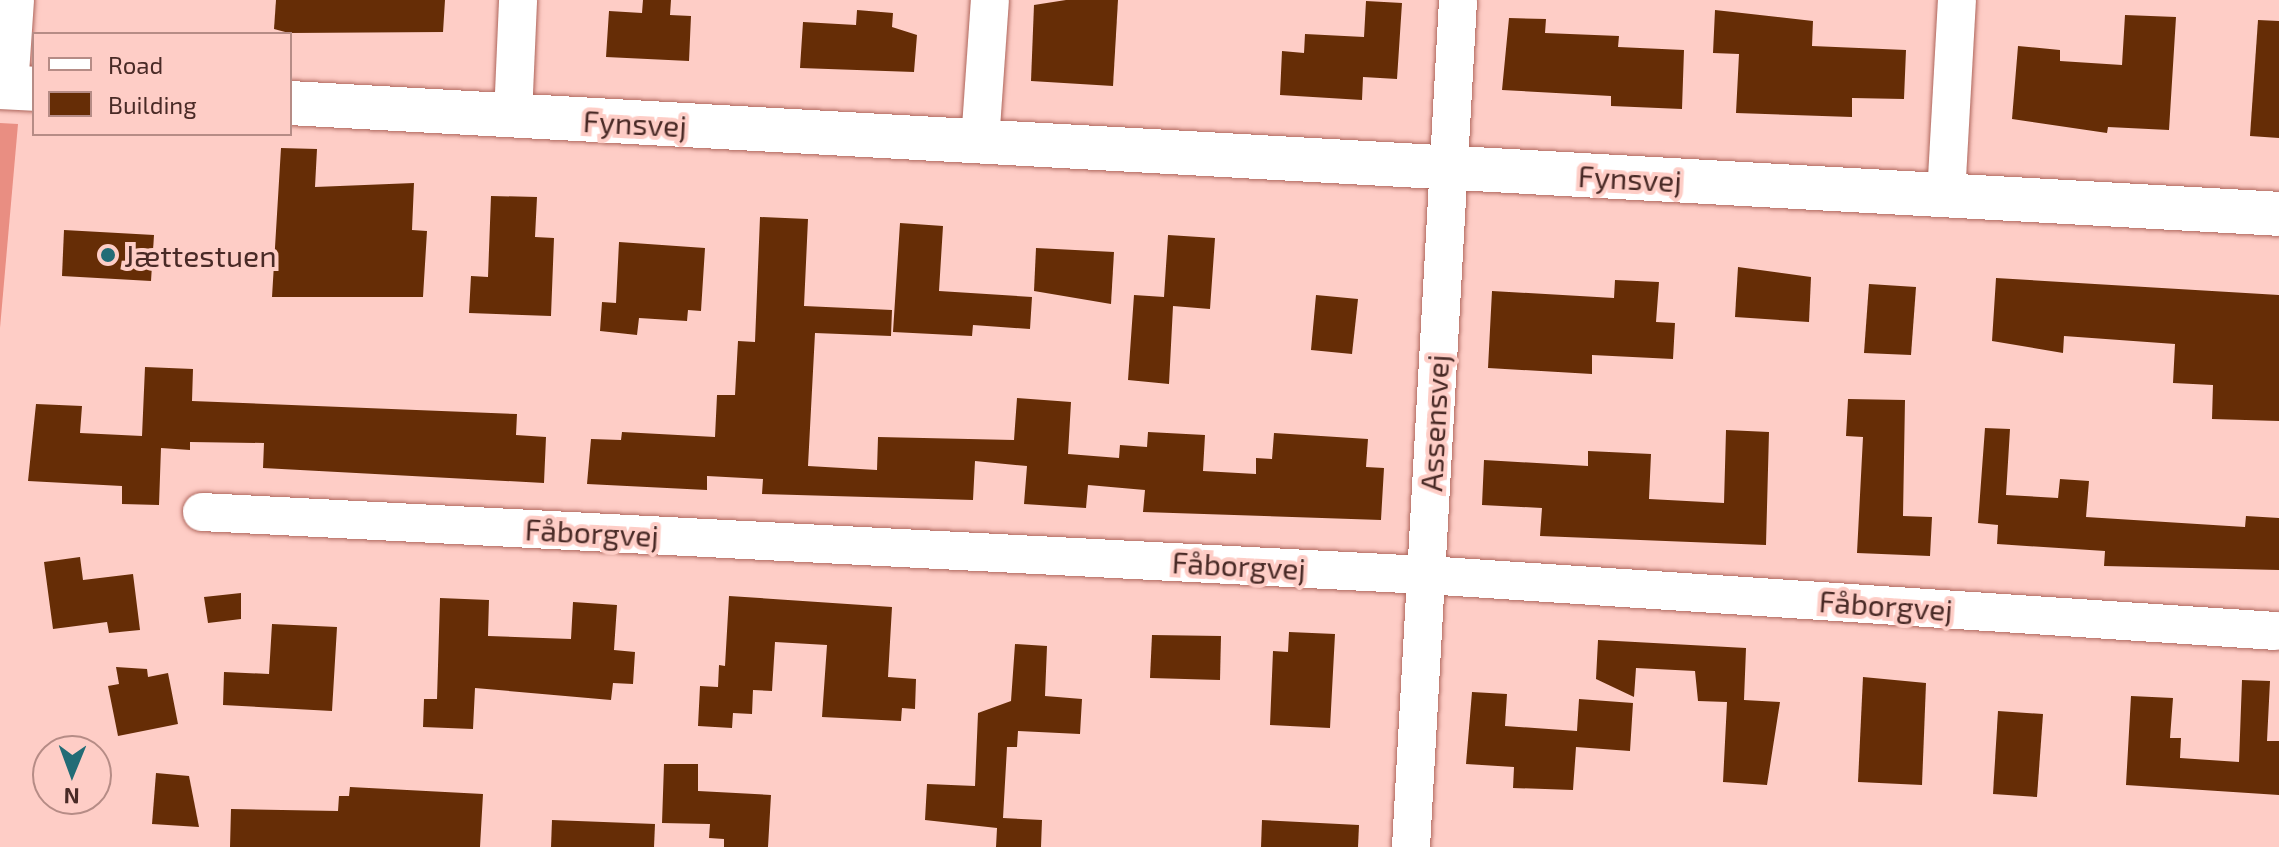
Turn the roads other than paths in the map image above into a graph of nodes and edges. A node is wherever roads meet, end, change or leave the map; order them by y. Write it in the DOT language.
graph roads {
  1 [pos="15,0"];
  2 [pos="518,0"];
  3 [pos="990,0"];
  4 [pos="1458,0"];
  5 [pos="1957,0"];
  6 [pos="14,88"];
  7 [pos="292,103"];
  8 [pos="513,116"];
  9 [pos="980,142"];
  10 [pos="1448,168"];
  11 [pos="1946,196"];
  12 [pos="2279,214"];
  13 [pos="202,512"];
  14 [pos="1426,575"];
  15 [pos="2276,631"];
  16 [pos="1411,847"];
  1 -- 6 [label="street"];
  2 -- 8 [label="street"];
  3 -- 9 [label="street"];
  4 -- 10 [label="street, Assensvej"];
  5 -- 11 [label="street"];
  7 -- 8 [label="street, Fynsvej"];
  8 -- 9 [label="street, Fynsvej"];
  9 -- 10 [label="street, Fynsvej"];
  10 -- 11 [label="street, Fynsvej"];
  10 -- 14 [label="street, Assensvej"];
  11 -- 12 [label="street, Fynsvej"];
  13 -- 14 [label="street, Fåborgvej"];
  14 -- 15 [label="street, Fåborgvej"];
  14 -- 16 [label="street, Assensvej"];
}
